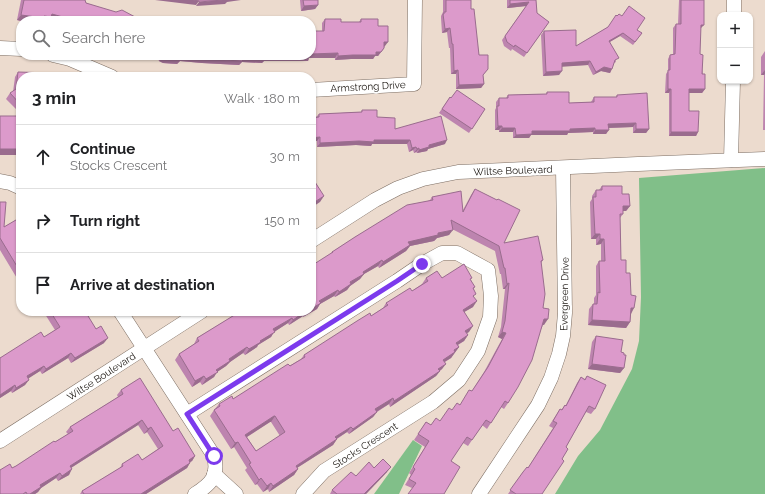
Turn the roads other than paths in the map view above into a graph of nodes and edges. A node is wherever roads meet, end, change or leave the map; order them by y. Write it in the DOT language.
graph roads {
  1 [pos="415,0"];
  2 [pos="734,0"];
  3 [pos="734,12"];
  4 [pos="0,48"];
  5 [pos="16,49"];
  6 [pos="72,60"];
  7 [pos="100,72"];
  8 [pos="733,84"];
  9 [pos="316,90"];
  10 [pos="731,160"];
  11 [pos="765,160"];
  12 [pos="563,168"];
  13 [pos="0,181"];
  14 [pos="16,186"];
  15 [pos="316,238"];
  16 [pos="123,316"];
  17 [pos="194,316"];
  18 [pos="144,348"];
  19 [pos="187,414"];
  20 [pos="0,441"];
  21 [pos="214,474"];
  22 [pos="195,494"];
  23 [pos="236,494"];
  24 [pos="303,494"];
  25 [pos="479,494"];
  1 -- 9 [label="street, Armstrong Drive"];
  2 -- 3 [label="street"];
  4 -- 5 [label="street"];
  6 -- 7 [label="street"];
  8 -- 10 [label="street"];
  10 -- 11 [label="street, Wiltse Boulevard"];
  10 -- 12 [label="street, Wiltse Boulevard"];
  12 -- 15 [label="street, Wiltse Boulevard"];
  12 -- 25 [label="street, Evergreen Drive"];
  13 -- 14 [label="street"];
  16 -- 18 [label="street"];
  17 -- 18 [label="street, Wiltse Boulevard"];
  18 -- 19 [label="street"];
  18 -- 20 [label="street, Wiltse Boulevard"];
  19 -- 21 [label="street"];
  19 -- 24 [label="street, Stocks Crescent"];
  21 -- 22 [label="street"];
  21 -- 23 [label="street"];
}
